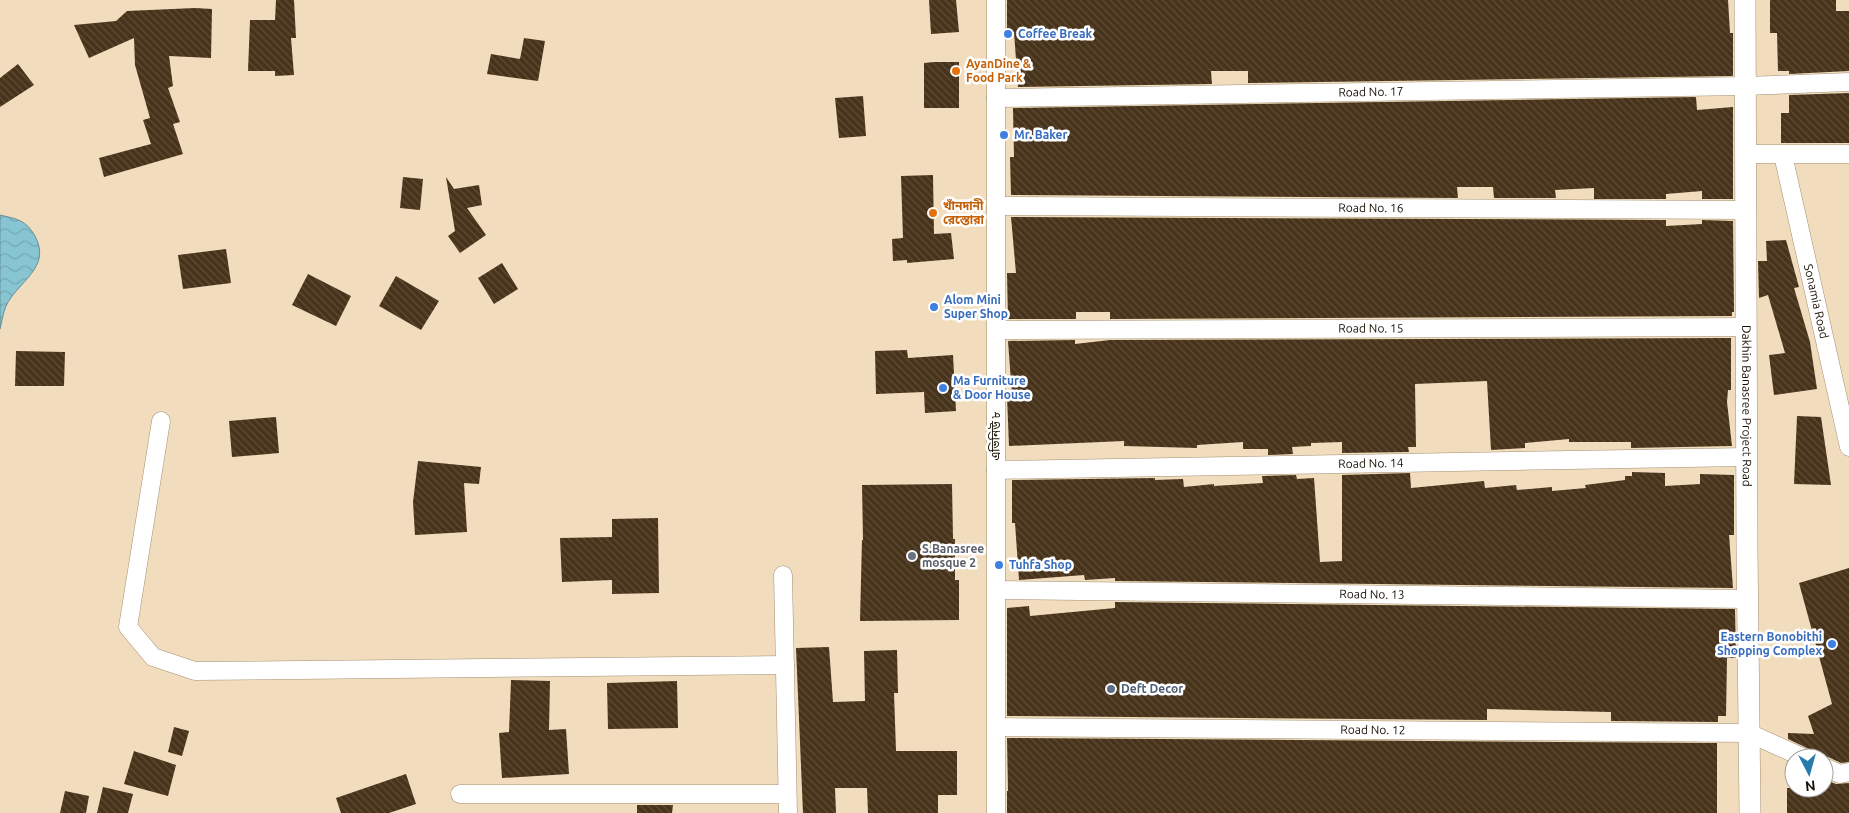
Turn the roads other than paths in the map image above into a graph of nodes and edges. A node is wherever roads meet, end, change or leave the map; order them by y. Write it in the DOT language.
graph roads {
  1 [pos="996,0"];
  2 [pos="1745,0"];
  3 [pos="1849,82"];
  4 [pos="1745,86"];
  5 [pos="996,98"];
  6 [pos="1746,154"];
  7 [pos="1849,154"];
  8 [pos="1783,155"];
  9 [pos="997,206"];
  10 [pos="1745,210"];
  11 [pos="1746,327"];
  12 [pos="996,330"];
  13 [pos="161,421"];
  14 [pos="1849,447"];
  15 [pos="1746,457"];
  16 [pos="996,470"];
  17 [pos="783,575"];
  18 [pos="996,590"];
  19 [pos="1747,599"];
  20 [pos="785,664"];
  21 [pos="996,727"];
  22 [pos="1749,733"];
  23 [pos="1784,749"];
  24 [pos="1834,771"];
  25 [pos="1849,772"];
  26 [pos="460,794"];
  27 [pos="788,794"];
  28 [pos="788,813"];
  29 [pos="996,813"];
  30 [pos="1750,813"];
  1 -- 5 [label="street, এভিনিউ ৮"];
  2 -- 4 [label="street, Dakhin Banasree Project Road"];
  3 -- 4 [label="street, Road No. 17"];
  4 -- 5 [label="street, Road No. 17"];
  4 -- 6 [label="street, Dakhin Banasree Project Road"];
  5 -- 9 [label="street, এভিনিউ ৮"];
  6 -- 8 [label="street"];
  6 -- 10 [label="street, Dakhin Banasree Project Road"];
  7 -- 8 [label="street"];
  8 -- 14 [label="street, Sonamia Road"];
  9 -- 10 [label="street, Road No. 16"];
  9 -- 12 [label="street, এভিনিউ ৮"];
  10 -- 11 [label="street, Dakhin Banasree Project Road"];
  11 -- 12 [label="street, Road No. 15"];
  11 -- 15 [label="street, Dakhin Banasree Project Road"];
  12 -- 16 [label="street, এভিনিউ ৮"];
  13 -- 20 [label="street"];
  15 -- 16 [label="street, Road No. 14"];
  15 -- 19 [label="street, Dakhin Banasree Project Road"];
  16 -- 18 [label="street, এভিনিউ ৮"];
  17 -- 20 [label="street"];
  18 -- 19 [label="street, Road No. 13"];
  18 -- 21 [label="street, এভিনিউ ৮"];
  19 -- 22 [label="street, Dakhin Banasree Project Road"];
  20 -- 27 [label="street"];
  21 -- 22 [label="street, Road No. 12"];
  21 -- 29 [label="street, এভিনিউ ৮"];
  22 -- 23 [label="street"];
  22 -- 30 [label="street, Dakhin Banasree Project Road"];
  24 -- 25 [label="street"];
  26 -- 27 [label="street"];
  27 -- 28 [label="street"];
}
